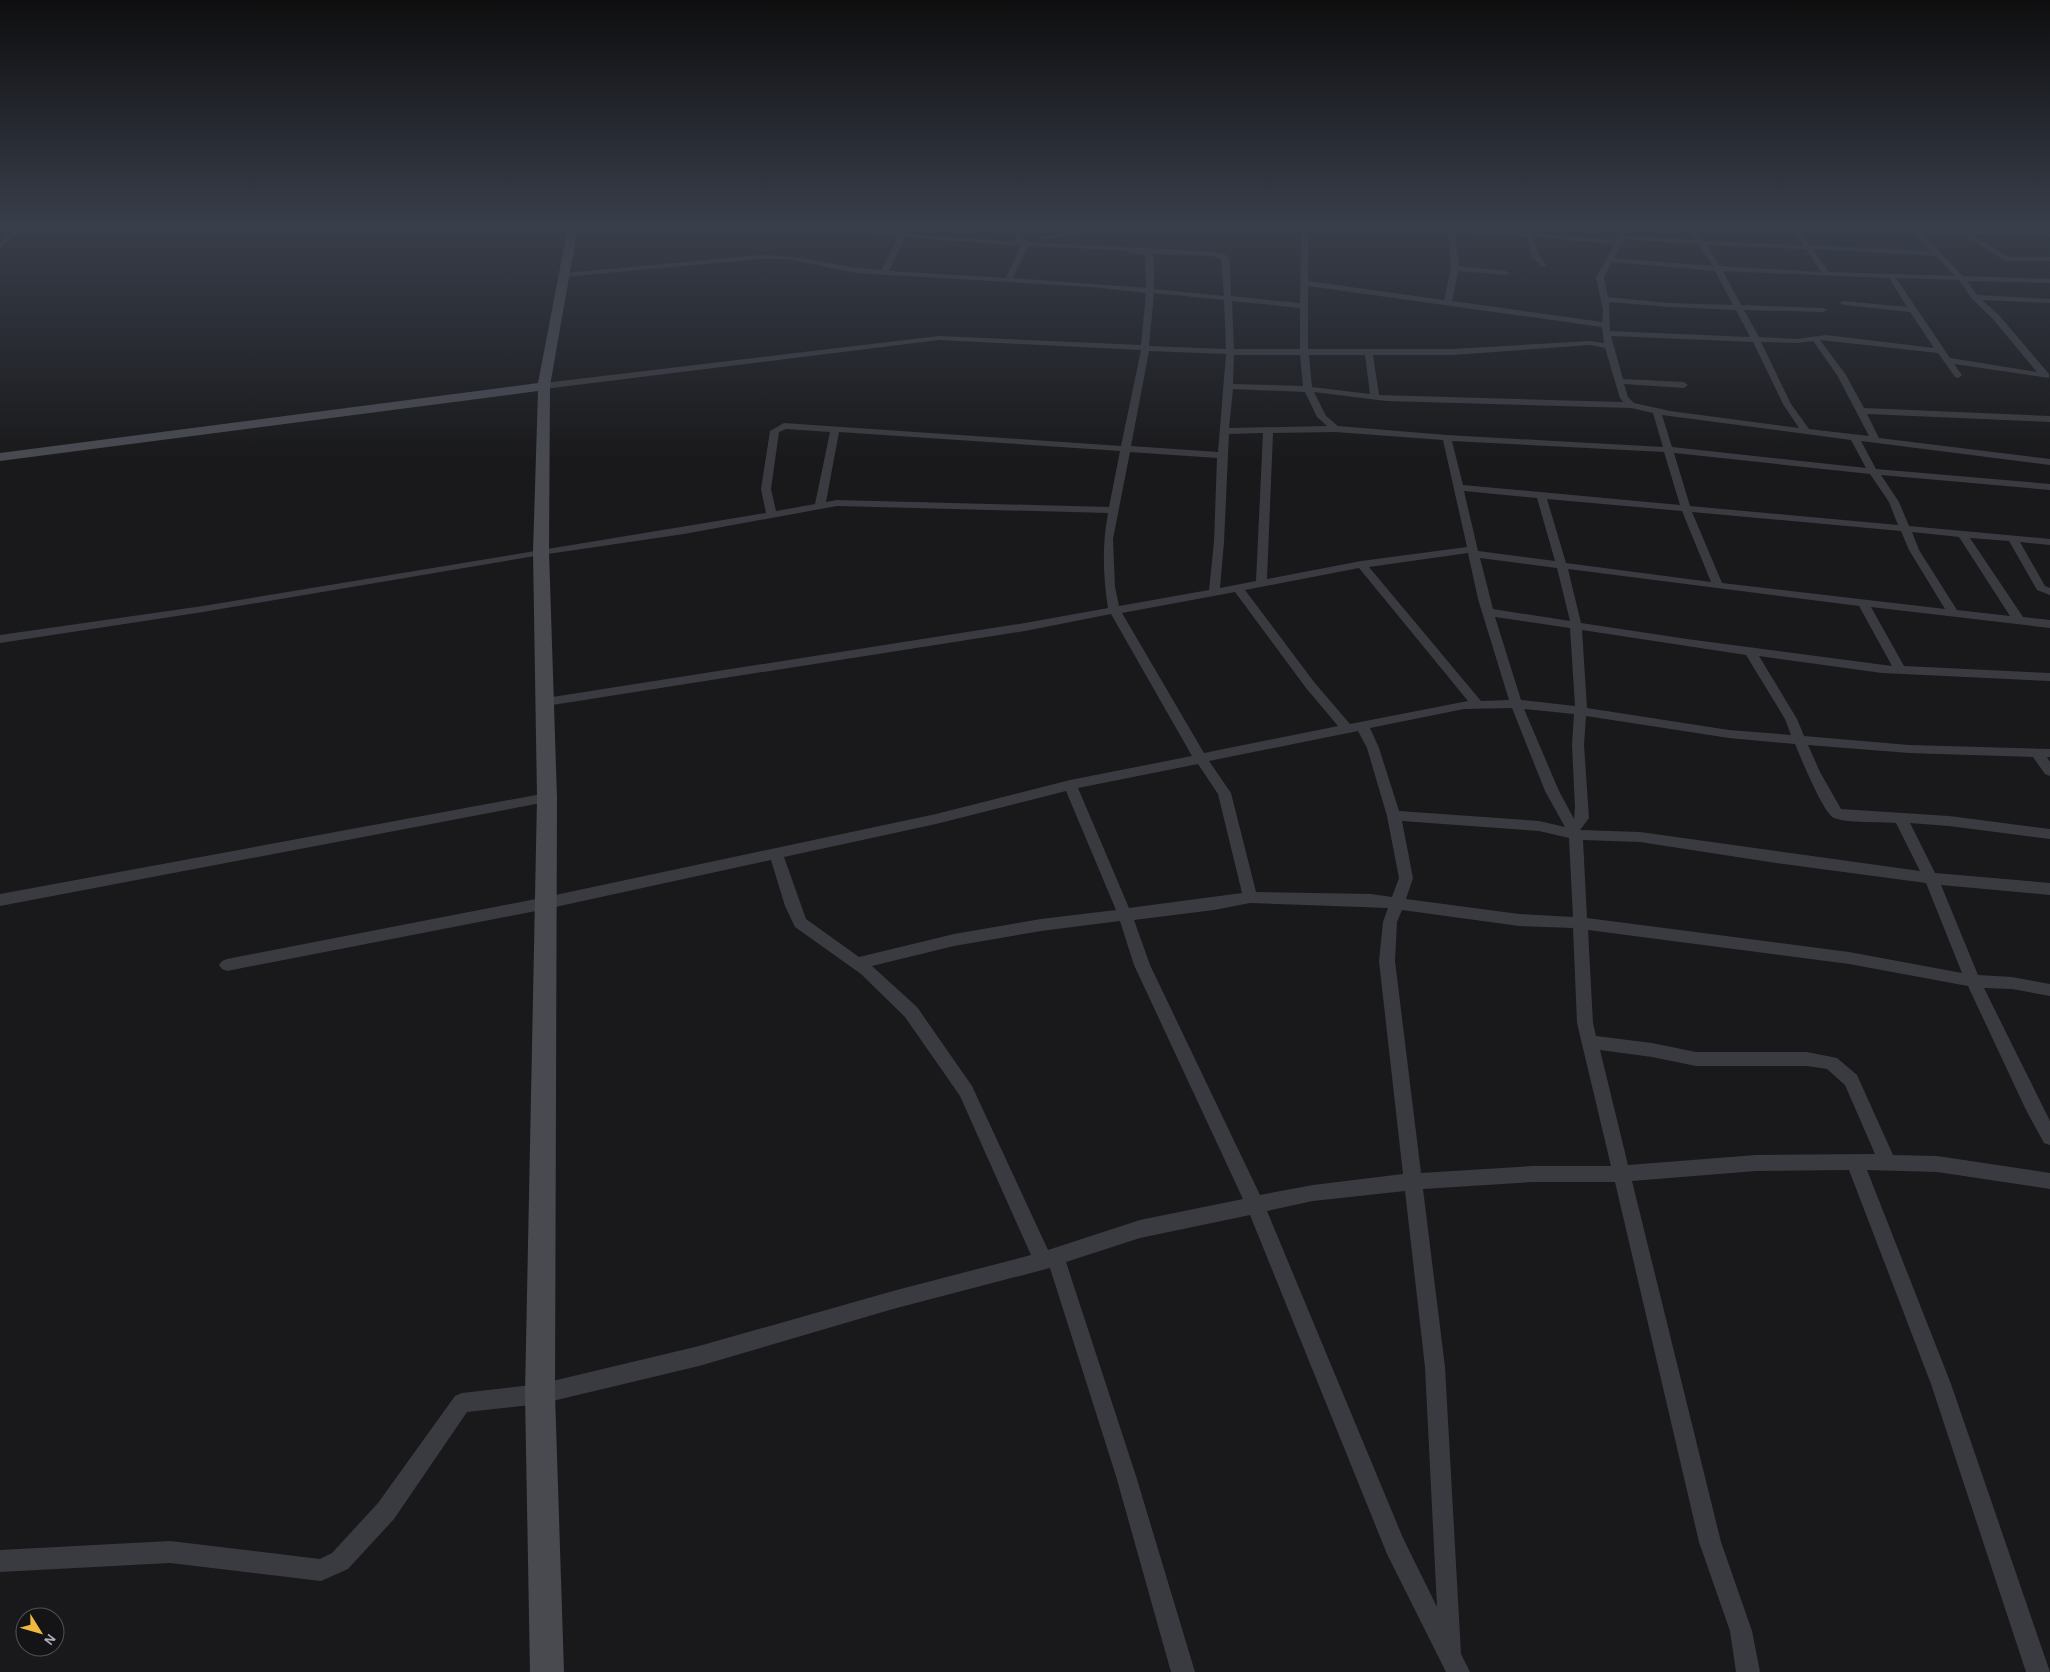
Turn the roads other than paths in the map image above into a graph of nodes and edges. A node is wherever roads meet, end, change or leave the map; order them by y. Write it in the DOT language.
graph roads {
  1 [pos="559,304"];
  2 [pos="1149,304"];
  3 [pos="1228,304"];
  4 [pos="1287,304"];
  5 [pos="1460,304"];
  6 [pos="1605,304"];
  7 [pos="1656,304"];
  8 [pos="1738,304"];
  9 [pos="1854,304"];
  10 [pos="1909,304"];
  11 [pos="1982,304"];
  12 [pos="1304,306"];
  13 [pos="1740,307"];
  14 [pos="1823,310"];
  15 [pos="1913,310"];
  16 [pos="1606,329"];
  17 [pos="1755,339"];
  18 [pos="1815,339"];
  19 [pos="1608,346"];
  20 [pos="1145,349"];
  21 [pos="1304,351"];
  22 [pos="1941,351"];
  23 [pos="1230,352"];
  24 [pos="1368,353"];
  25 [pos="1948,360"];
  26 [pos="1958,375"];
  27 [pos="2047,377"];
  28 [pos="1619,381"];
  29 [pos="544,386"];
  30 [pos="1228,386"];
  31 [pos="1684,386"];
  32 [pos="1308,389"];
  33 [pos="1375,397"];
  34 [pos="1631,405"];
  35 [pos="1862,411"];
  36 [pos="1657,412"];
  37 [pos="2050,419"];
  38 [pos="834,428"];
  39 [pos="1334,429"];
  40 [pos="1224,431"];
  41 [pos="1268,431"];
  42 [pos="1807,432"];
  43 [pos="1447,438"];
  44 [pos="1856,438"];
  45 [pos="1876,441"];
  46 [pos="1126,449"];
  47 [pos="1670,450"];
  48 [pos="1222,455"];
  49 [pos="0,457"];
  50 [pos="2050,462"];
  51 [pos="1874,470"];
  52 [pos="2050,487"];
  53 [pos="1461,488"];
  54 [pos="1541,495"];
  55 [pos="820,506"];
  56 [pos="1686,509"];
  57 [pos="1113,510"];
  58 [pos="772,515"];
  59 [pos="1905,529"];
  60 [pos="1962,534"];
  61 [pos="2012,539"];
  62 [pos="2050,542"];
  63 [pos="541,552"];
  64 [pos="1474,552"];
  65 [pos="1561,563"];
  66 [pos="1361,564"];
  67 [pos="1261,582"];
  68 [pos="1718,586"];
  69 [pos="1237,587"];
  70 [pos="1214,591"];
  71 [pos="2050,592"];
  72 [pos="1863,603"];
  73 [pos="1114,610"];
  74 [pos="1488,612"];
  75 [pos="1953,612"];
  76 [pos="2018,619"];
  77 [pos="2050,624"];
  78 [pos="1576,625"];
  79 [pos="0,639"];
  80 [pos="1750,651"];
  81 [pos="1900,669"];
  82 [pos="2050,677"];
  83 [pos="546,702"];
  84 [pos="1517,704"];
  85 [pos="1478,705"];
  86 [pos="1581,710"];
  87 [pos="1355,727"];
  88 [pos="1800,739"];
  89 [pos="2035,751"];
  90 [pos="2050,753"];
  91 [pos="1200,758"];
  92 [pos="2050,771"];
  93 [pos="1070,785"];
  94 [pos="547,798"];
  95 [pos="1394,816"];
  96 [pos="1900,818"];
  97 [pos="1574,832"];
  98 [pos="2050,834"];
  99 [pos="776,855"];
  100 [pos="1930,878"];
  101 [pos="2050,888"];
  102 [pos="1250,897"];
  103 [pos="0,900"];
  104 [pos="546,903"];
  105 [pos="1397,903"];
  106 [pos="1124,914"];
  107 [pos="1582,923"];
  108 [pos="857,964"];
  109 [pos="227,965"];
  110 [pos="1973,981"];
  111 [pos="2050,990"];
  112 [pos="1590,1042"];
  113 [pos="2050,1137"];
  114 [pos="1855,1162"];
  115 [pos="1888,1163"];
  116 [pos="1621,1174"];
  117 [pos="2050,1181"];
  118 [pos="1412,1182"];
  119 [pos="1255,1205"];
  120 [pos="1049,1259"];
  121 [pos="540,1394"];
  122 [pos="0,1561"];
  123 [pos="1454,1666"];
  124 [pos="547,1672"];
  125 [pos="1183,1672"];
  126 [pos="1748,1672"];
  127 [pos="2038,1672"];
  1 -- 29 [label="street"];
  2 -- 20 [label="street"];
  3 -- 23 [label="street"];
  4 -- 12 [label="street"];
  5 -- 16 [label="street"];
  6 -- 16 [label="street"];
  7 -- 13 [label="street"];
  8 -- 13 [label="street"];
  9 -- 15 [label="street"];
  10 -- 15 [label="street"];
  11 -- 27 [label="street"];
  12 -- 21 [label="street"];
  13 -- 14 [label="street"];
  13 -- 17 [label="street"];
  15 -- 22 [label="street"];
  16 -- 17 [label="street"];
  16 -- 19 [label="street"];
  17 -- 18 [label="street"];
  17 -- 42 [label="street"];
  18 -- 22 [label="street"];
  18 -- 35 [label="street"];
  19 -- 24 [label="street"];
  19 -- 28 [label="street"];
  20 -- 23 [label="street"];
  20 -- 29 [label="street"];
  20 -- 46 [label="street"];
  21 -- 23 [label="street"];
  21 -- 24 [label="street"];
  21 -- 32 [label="street"];
  22 -- 25 [label="street"];
  23 -- 30 [label="street"];
  24 -- 33 [label="street"];
  25 -- 26 [label="street"];
  25 -- 27 [label="street"];
  28 -- 31 [label="street"];
  28 -- 34 [label="street"];
  29 -- 49 [label="street"];
  29 -- 63 [label="street"];
  30 -- 32 [label="street"];
  30 -- 40 [label="street"];
  32 -- 33 [label="street"];
  32 -- 39 [label="street"];
  33 -- 34 [label="street"];
  34 -- 36 [label="street"];
  35 -- 37 [label="street"];
  35 -- 45 [label="street"];
  36 -- 42 [label="street"];
  36 -- 47 [label="street"];
  38 -- 46 [label="street"];
  38 -- 55 [label="street"];
  38 -- 58 [label="street"];
  39 -- 41 [label="street"];
  39 -- 43 [label="street"];
  40 -- 41 [label="street"];
  40 -- 48 [label="street"];
  41 -- 67 [label="street"];
  42 -- 44 [label="street"];
  43 -- 47 [label="street"];
  43 -- 53 [label="street"];
  44 -- 45 [label="street"];
  44 -- 51 [label="street"];
  45 -- 50 [label="street"];
  46 -- 48 [label="street"];
  46 -- 57 [label="street"];
  47 -- 51 [label="street"];
  47 -- 56 [label="street"];
  48 -- 70 [label="street"];
  51 -- 52 [label="street"];
  51 -- 59 [label="street"];
  53 -- 54 [label="street"];
  53 -- 64 [label="street"];
  54 -- 56 [label="street"];
  54 -- 65 [label="street"];
  55 -- 57 [label="street"];
  55 -- 58 [label="street"];
  56 -- 59 [label="street"];
  56 -- 68 [label="street"];
  57 -- 73 [label="street"];
  58 -- 63 [label="street"];
  59 -- 60 [label="street"];
  59 -- 75 [label="street"];
  60 -- 61 [label="street"];
  60 -- 76 [label="street"];
  61 -- 62 [label="street"];
  61 -- 71 [label="street"];
  63 -- 79 [label="street"];
  63 -- 83 [label="street"];
  64 -- 65 [label="street"];
  64 -- 66 [label="street"];
  64 -- 74 [label="street"];
  65 -- 68 [label="street"];
  65 -- 78 [label="street"];
  66 -- 67 [label="street"];
  66 -- 85 [label="street"];
  67 -- 69 [label="street"];
  68 -- 72 [label="street"];
  69 -- 70 [label="street"];
  69 -- 87 [label="street"];
  70 -- 73 [label="street"];
  72 -- 75 [label="street"];
  72 -- 81 [label="street"];
  73 -- 83 [label="street"];
  73 -- 91 [label="street"];
  74 -- 78 [label="street"];
  74 -- 84 [label="street"];
  75 -- 76 [label="street"];
  76 -- 77 [label="street"];
  78 -- 80 [label="street"];
  78 -- 86 [label="street"];
  80 -- 81 [label="street"];
  80 -- 88 [label="street"];
  81 -- 82 [label="street"];
  83 -- 94 [label="street"];
  84 -- 85 [label="street"];
  84 -- 86 [label="street"];
  84 -- 97 [label="street"];
  85 -- 87 [label="street"];
  86 -- 88 [label="street"];
  86 -- 97 [label="street"];
  87 -- 91 [label="street"];
  87 -- 95 [label="street"];
  88 -- 89 [label="street"];
  88 -- 96 [label="street"];
  89 -- 90 [label="street"];
  89 -- 92 [label="street"];
  91 -- 93 [label="street"];
  91 -- 102 [label="street"];
  93 -- 99 [label="street"];
  93 -- 106 [label="street"];
  94 -- 103 [label="street"];
  94 -- 104 [label="street"];
  95 -- 97 [label="street"];
  95 -- 105 [label="street"];
  96 -- 98 [label="street"];
  96 -- 100 [label="street"];
  97 -- 100 [label="street"];
  97 -- 107 [label="street"];
  99 -- 104 [label="street"];
  99 -- 108 [label="street"];
  100 -- 101 [label="street"];
  100 -- 110 [label="street"];
  102 -- 105 [label="street"];
  102 -- 106 [label="street"];
  104 -- 109 [label="street"];
  104 -- 121 [label="street"];
  105 -- 107 [label="street"];
  105 -- 118 [label="street"];
  106 -- 108 [label="street"];
  106 -- 119 [label="street"];
  107 -- 110 [label="street"];
  107 -- 112 [label="street"];
  108 -- 120 [label="street"];
  110 -- 111 [label="street"];
  110 -- 113 [label="street"];
  112 -- 115 [label="street"];
  112 -- 116 [label="street"];
  114 -- 115 [label="street"];
  114 -- 116 [label="street"];
  114 -- 127 [label="street"];
  115 -- 117 [label="street"];
  116 -- 118 [label="street"];
  116 -- 126 [label="street"];
  118 -- 119 [label="street"];
  118 -- 123 [label="street"];
  119 -- 120 [label="street"];
  119 -- 123 [label="street"];
  120 -- 121 [label="street"];
  120 -- 125 [label="street"];
  121 -- 122 [label="street"];
  121 -- 124 [label="street"];
}
